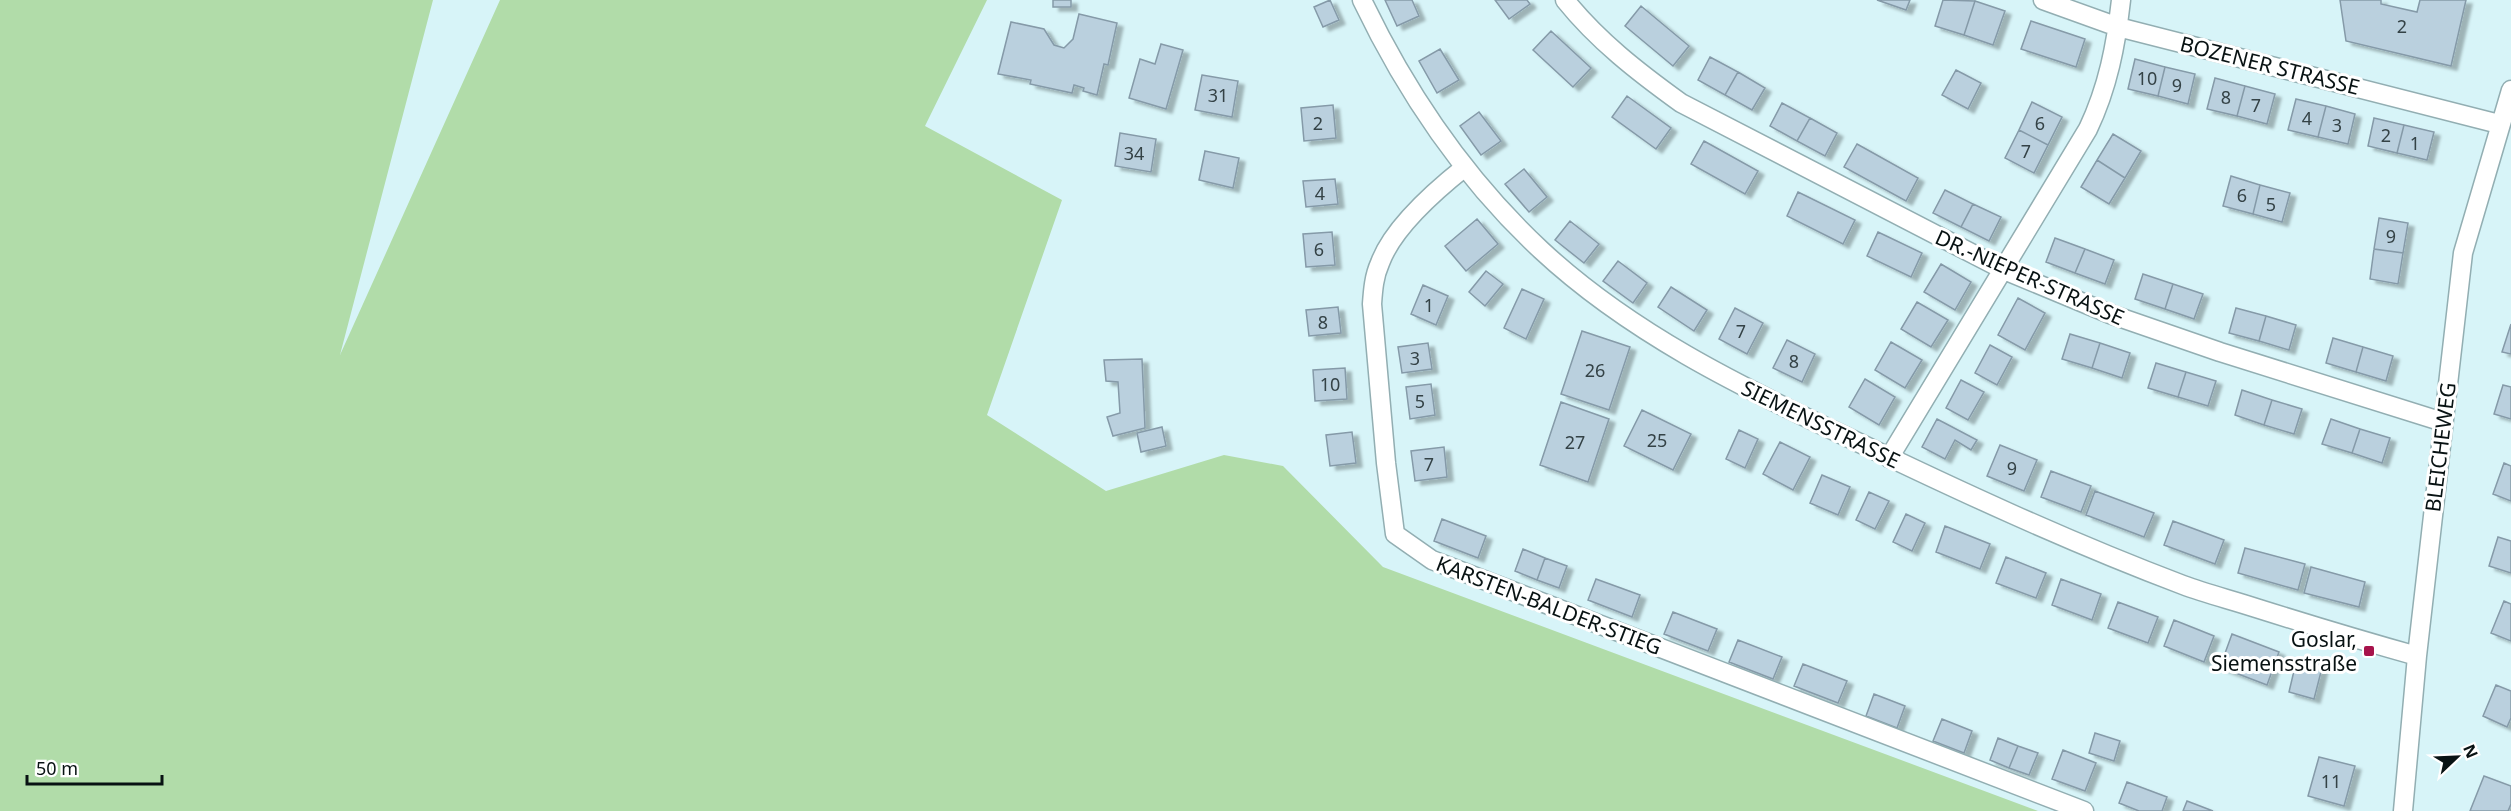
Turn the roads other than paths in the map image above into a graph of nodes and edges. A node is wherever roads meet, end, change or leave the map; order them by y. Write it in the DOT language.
graph roads {
  1 [pos="1362,0"];
  2 [pos="1565,0"];
  3 [pos="2043,0"];
  4 [pos="2121,0"];
  5 [pos="2118,27"];
  6 [pos="2511,90"];
  7 [pos="2499,124"];
  8 [pos="1465,167"];
  9 [pos="2004,270"];
  10 [pos="2443,422"];
  11 [pos="1889,458"];
  12 [pos="2417,656"];
  13 [pos="2084,811"];
  14 [pos="2403,811"];
  1 -- 8 [label="street, SIEMENSSTRASSE"];
  2 -- 9 [label="street, DR.-NIEPER-STRASSE"];
  3 -- 5 [label="street, BOZENER STRASSE"];
  4 -- 5 [label="street"];
  5 -- 7 [label="street, BOZENER STRASSE"];
  5 -- 9 [label="street"];
  6 -- 7 [label="street, BLEICHEWEG"];
  7 -- 10 [label="street, BLEICHEWEG"];
  8 -- 11 [label="street, SIEMENSSTRASSE"];
  8 -- 13 [label="street, KARSTEN-BALDER-STIEG"];
  9 -- 10 [label="street, DR.-NIEPER-STRASSE"];
  9 -- 11 [label="street"];
  10 -- 12 [label="street, BLEICHEWEG"];
  11 -- 12 [label="street, SIEMENSSTRASSE"];
  12 -- 14 [label="street, BLEICHEWEG"];
}
